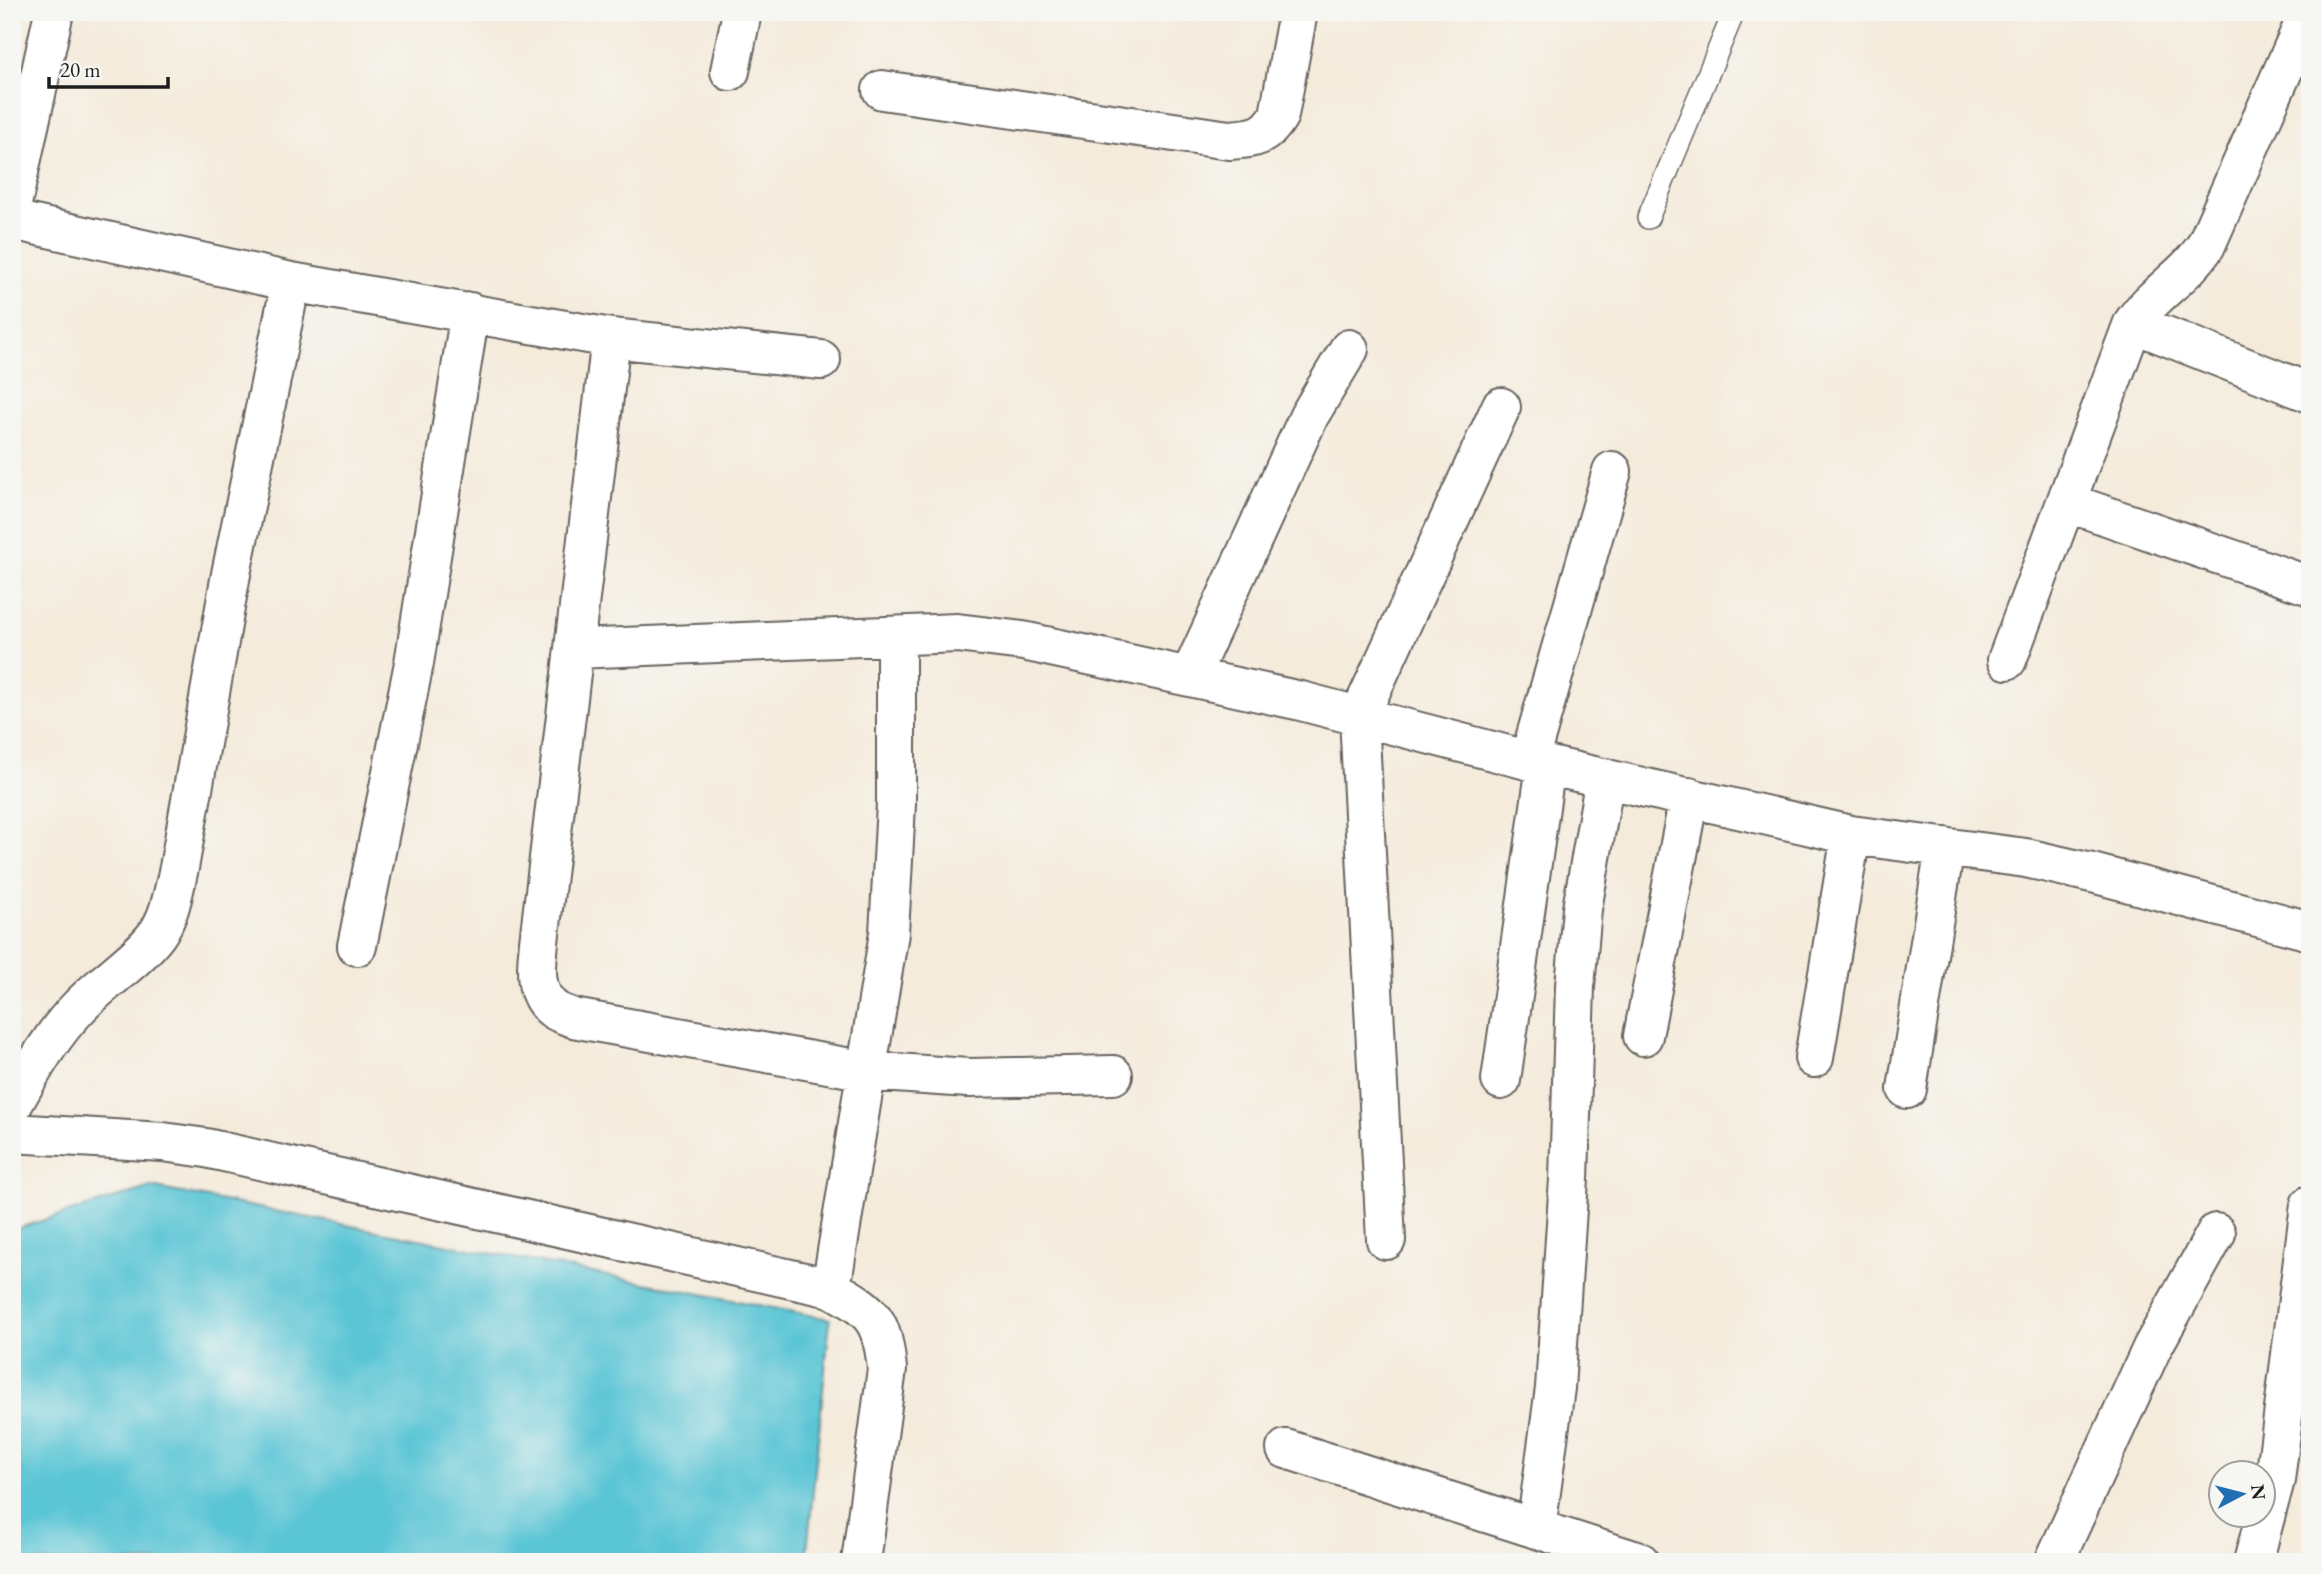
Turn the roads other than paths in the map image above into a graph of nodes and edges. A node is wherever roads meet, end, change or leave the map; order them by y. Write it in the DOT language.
graph roads {
  1 [pos="54,12"];
  2 [pos="741,12"];
  3 [pos="1298,12"];
  4 [pos="1734,12"];
  5 [pos="2309,12"];
  6 [pos="730,71"];
  7 [pos="882,90"];
  8 [pos="12,204"];
  9 [pos="1648,218"];
  10 [pos="12,220"];
  11 [pos="291,282"];
  12 [pos="470,312"];
  13 [pos="2133,323"];
  14 [pos="611,338"];
  15 [pos="1349,349"];
  16 [pos="821,360"];
  17 [pos="2310,393"];
  18 [pos="1501,407"];
  19 [pos="1612,471"];
  20 [pos="2066,502"];
  21 [pos="2310,586"];
  22 [pos="896,636"];
  23 [pos="575,649"];
  24 [pos="2007,660"];
  25 [pos="1189,676"];
  26 [pos="1359,717"];
  27 [pos="1538,762"];
  28 [pos="1605,778"];
  29 [pos="1689,797"];
  30 [pos="1851,835"];
  31 [pos="1945,847"];
  32 [pos="2310,931"];
  33 [pos="357,946"];
  34 [pos="1643,1035"];
  35 [pos="1814,1058"];
  36 [pos="867,1071"];
  37 [pos="1113,1075"];
  38 [pos="1501,1080"];
  39 [pos="1907,1089"];
  40 [pos="12,1106"];
  41 [pos="12,1133"];
  42 [pos="2310,1205"];
  43 [pos="2216,1233"];
  44 [pos="1386,1240"];
  45 [pos="831,1288"];
  46 [pos="1286,1448"];
  47 [pos="1536,1529"];
  48 [pos="861,1562"];
  49 [pos="1640,1562"];
  50 [pos="2054,1562"];
  51 [pos="2253,1562"];
  1 -- 8 [label="street"];
  2 -- 6 [label="street"];
  3 -- 7 [label="street"];
  4 -- 9 [label="lane"];
  5 -- 13 [label="street"];
  10 -- 11 [label="street"];
  11 -- 12 [label="street"];
  11 -- 40 [label="street"];
  12 -- 14 [label="street"];
  12 -- 33 [label="street"];
  13 -- 17 [label="street"];
  13 -- 20 [label="street"];
  14 -- 16 [label="street"];
  14 -- 23 [label="street"];
  15 -- 25 [label="street"];
  18 -- 26 [label="street"];
  19 -- 27 [label="street"];
  20 -- 21 [label="street"];
  20 -- 24 [label="street"];
  22 -- 23 [label="street"];
  22 -- 25 [label="street"];
  22 -- 36 [label="street"];
  23 -- 36 [label="street"];
  25 -- 26 [label="street"];
  26 -- 27 [label="street"];
  26 -- 44 [label="street"];
  27 -- 28 [label="street"];
  27 -- 38 [label="street"];
  28 -- 29 [label="street"];
  28 -- 47 [label="street"];
  29 -- 30 [label="street"];
  29 -- 34 [label="street"];
  30 -- 31 [label="street"];
  30 -- 35 [label="street"];
  31 -- 32 [label="street"];
  31 -- 39 [label="street"];
  36 -- 37 [label="street"];
  36 -- 45 [label="street"];
  41 -- 45 [label="street"];
  42 -- 51 [label="street"];
  43 -- 50 [label="street"];
  45 -- 48 [label="street"];
  46 -- 47 [label="street"];
  47 -- 49 [label="street"];
}
